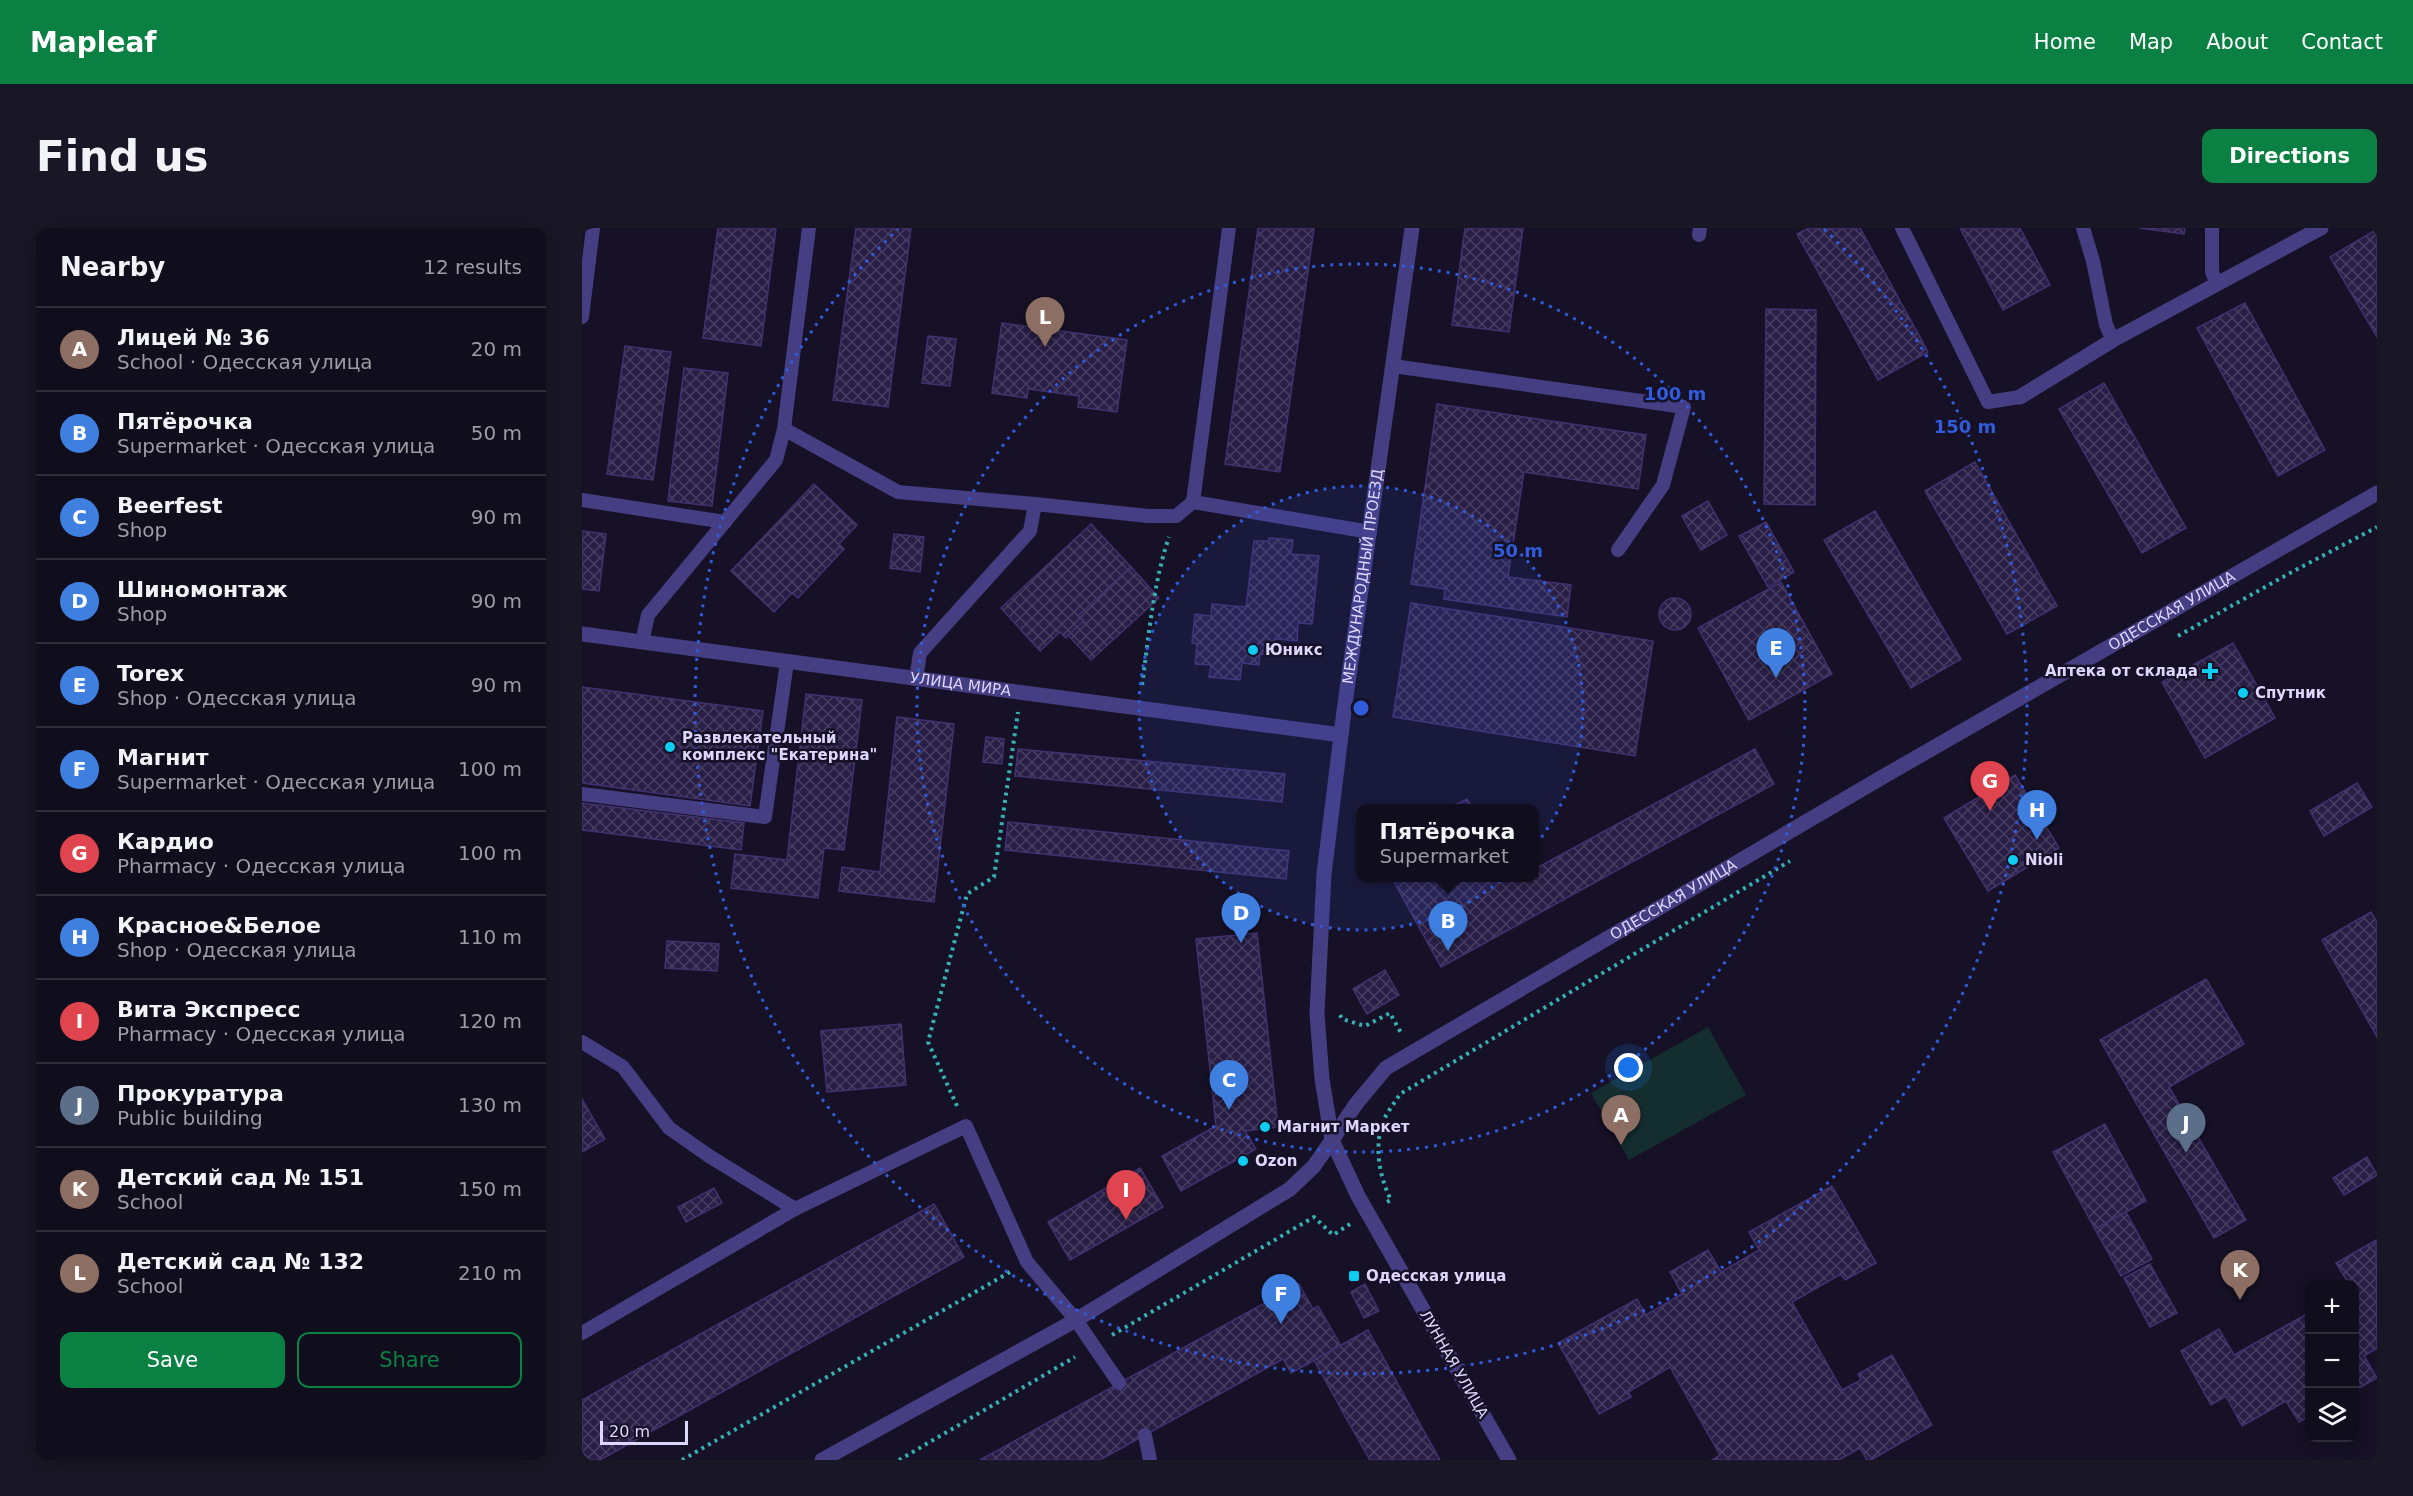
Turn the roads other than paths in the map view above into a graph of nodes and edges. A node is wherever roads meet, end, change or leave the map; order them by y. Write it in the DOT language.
graph roads {
  1 [pos="593,228"];
  2 [pos="809,228"];
  3 [pos="1229,228"];
  4 [pos="1412,228"];
  5 [pos="1902,228"];
  6 [pos="2083,228"];
  7 [pos="2212,228"];
  8 [pos="2321,228"];
  9 [pos="2217,284"];
  10 [pos="582,317"];
  11 [pos="2113,340"];
  12 [pos="1393,366"];
  13 [pos="2020,397"];
  14 [pos="784,429"];
  15 [pos="2377,493"];
  16 [pos="582,500"];
  17 [pos="1193,502"];
  18 [pos="1035,504"];
  19 [pos="725,522"];
  20 [pos="1370,532"];
  21 [pos="1618,550"];
  22 [pos="582,634"];
  23 [pos="642,642"];
  24 [pos="787,662"];
  25 [pos="916,679"];
  26 [pos="1341,735"];
  27 [pos="582,794"];
  28 [pos="582,1042"];
  29 [pos="1332,1140"];
  30 [pos="795,1209"];
  31 [pos="1076,1320"];
  32 [pos="582,1333"];
  33 [pos="1119,1383"];
  34 [pos="1145,1435"];
  35 [pos="822,1460"];
  36 [pos="1150,1460"];
  37 [pos="1509,1460"];
  1 -- 10 [label="lane"];
  2 -- 14 [label="lane"];
  3 -- 17 [label="lane"];
  4 -- 12 [label="street, МЕЖДУНАРОДНЫЙ ПРОЕЗД"];
  5 -- 13 [label="lane"];
  6 -- 11 [label="lane"];
  7 -- 9 [label="lane"];
  8 -- 9 [label="street"];
  9 -- 11 [label="street"];
  11 -- 13 [label="street"];
  12 -- 20 [label="street, МЕЖДУНАРОДНЫЙ ПРОЕЗД"];
  12 -- 21 [label="lane"];
  14 -- 18 [label="lane"];
  14 -- 19 [label="lane"];
  15 -- 29 [label="street, ОДЕССКАЯ УЛИЦА"];
  16 -- 19 [label="lane"];
  17 -- 18 [label="lane"];
  17 -- 20 [label="lane"];
  18 -- 25 [label="lane"];
  19 -- 23 [label="lane"];
  20 -- 26 [label="street, МЕЖДУНАРОДНЫЙ ПРОЕЗД"];
  22 -- 23 [label="street, УЛИЦА МИРА"];
  23 -- 24 [label="street, УЛИЦА МИРА"];
  24 -- 25 [label="street, УЛИЦА МИРА"];
  24 -- 27 [label="lane"];
  25 -- 26 [label="street, УЛИЦА МИРА"];
  26 -- 29 [label="street, МЕЖДУНАРОДНЫЙ ПРОЕЗД"];
  28 -- 30 [label="lane"];
  29 -- 31 [label="street, ОДЕССКАЯ УЛИЦА"];
  29 -- 37 [label="street, ЛУННАЯ УЛИЦА"];
  30 -- 31 [label="lane"];
  30 -- 32 [label="lane"];
  31 -- 33 [label="lane"];
  31 -- 35 [label="street, ОДЕССКАЯ УЛИЦА"];
  34 -- 36 [label="lane"];
}
